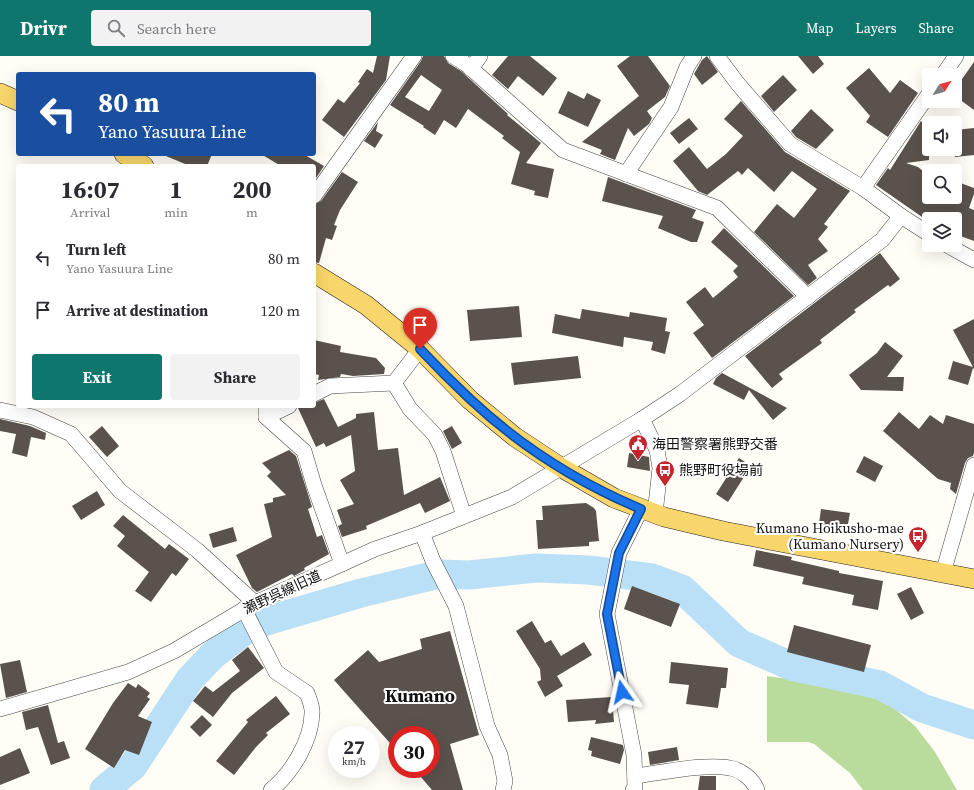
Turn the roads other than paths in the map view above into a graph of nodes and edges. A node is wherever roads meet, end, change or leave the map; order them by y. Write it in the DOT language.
graph roads {
  1 [pos="414,56"];
  2 [pos="453,56"];
  3 [pos="480,56"];
  4 [pos="694,56"];
  5 [pos="716,56"];
  6 [pos="956,56"];
  7 [pos="948,68"];
  8 [pos="471,69"];
  9 [pos="0,93"];
  10 [pos="16,99"];
  11 [pos="922,104"];
  12 [pos="127,156"];
  13 [pos="141,164"];
  14 [pos="626,174"];
  15 [pos="863,188"];
  16 [pos="316,193"];
  17 [pos="901,216"];
  18 [pos="922,230"];
  19 [pos="960,252"];
  20 [pos="974,260"];
  21 [pos="316,273"];
  22 [pos="808,297"];
  23 [pos="420,349"];
  24 [pos="394,383"];
  25 [pos="316,393"];
  26 [pos="280,408"];
  27 [pos="0,410"];
  28 [pos="266,411"];
  29 [pos="642,419"];
  30 [pos="974,465"];
  31 [pos="562,468"];
  32 [pos="648,512"];
  33 [pos="464,516"];
  34 [pos="422,533"];
  35 [pos="342,564"];
  36 [pos="942,573"];
  37 [pos="974,579"];
  38 [pos="249,610"];
  39 [pos="0,709"];
  40 [pos="634,783"];
  41 [pos="271,790"];
  42 [pos="503,790"];
  43 [pos="757,790"];
  1 -- 16 [label="street"];
  2 -- 8 [label="street"];
  3 -- 8 [label="street"];
  4 -- 14 [label="street"];
  5 -- 15 [label="street"];
  6 -- 7 [label="street"];
  8 -- 14 [label="street"];
  9 -- 10 [label="main road"];
  11 -- 15 [label="street"];
  12 -- 13 [label="main road"];
  14 -- 22 [label="street"];
  15 -- 17 [label="street"];
  17 -- 18 [label="street"];
  17 -- 22 [label="street, 瀬野呉線旧道"];
  19 -- 20 [label="street"];
  21 -- 23 [label="main road"];
  22 -- 29 [label="street, 瀬野呉線旧道"];
  23 -- 24 [label="street"];
  23 -- 31 [label="main road"];
  24 -- 25 [label="street"];
  24 -- 33 [label="street"];
  26 -- 28 [label="street"];
  27 -- 38 [label="street"];
  28 -- 35 [label="street"];
  29 -- 31 [label="street, 瀬野呉線旧道"];
  29 -- 32 [label="street"];
  30 -- 36 [label="street"];
  31 -- 32 [label="main road"];
  31 -- 33 [label="street, 瀬野呉線旧道"];
  32 -- 36 [label="main road"];
  32 -- 40 [label="street"];
  33 -- 34 [label="street, 瀬野呉線旧道"];
  34 -- 35 [label="street, 瀬野呉線旧道"];
  34 -- 42 [label="street"];
  35 -- 38 [label="street, 瀬野呉線旧道"];
  36 -- 37 [label="main road"];
  38 -- 39 [label="street, 瀬野呉線旧道"];
  38 -- 41 [label="street"];
  40 -- 43 [label="street"];
}
